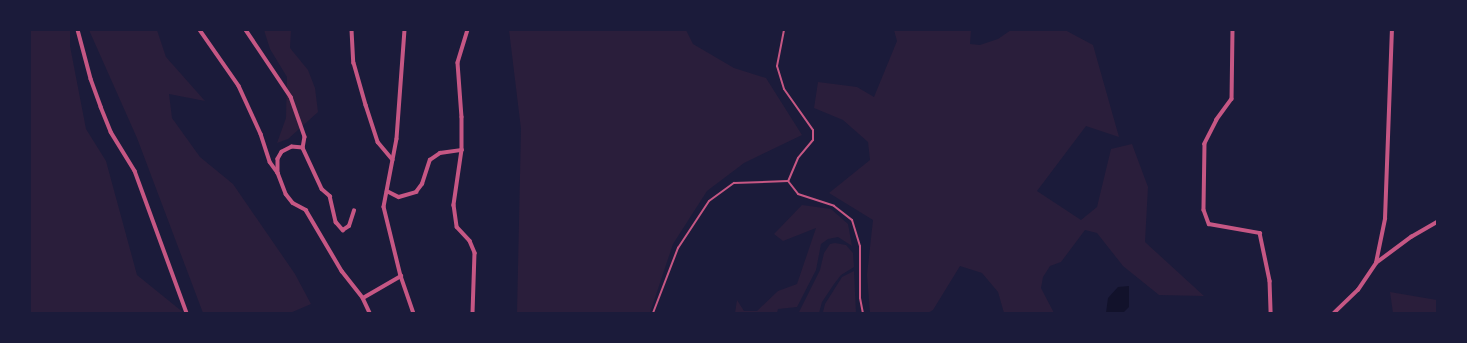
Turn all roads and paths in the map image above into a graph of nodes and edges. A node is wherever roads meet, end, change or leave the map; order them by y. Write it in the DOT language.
graph roads {
  1 [pos="78,30"];
  2 [pos="200,30"];
  3 [pos="246,30"];
  4 [pos="352,30"];
  5 [pos="405,30"];
  6 [pos="468,30"];
  7 [pos="784,30"];
  8 [pos="1233,30"];
  9 [pos="1392,30"];
  10 [pos="303,148"];
  11 [pos="462,150"];
  12 [pos="393,160"];
  13 [pos="278,173"];
  14 [pos="788,181"];
  15 [pos="387,191"];
  16 [pos="354,211"];
  17 [pos="1437,222"];
  18 [pos="1376,263"];
  19 [pos="401,276"];
  20 [pos="363,298"];
  21 [pos="187,313"];
  22 [pos="370,313"];
  23 [pos="414,313"];
  24 [pos="473,313"];
  25 [pos="654,313"];
  26 [pos="863,313"];
  27 [pos="1271,313"];
  28 [pos="1334,313"];
  1 -- 21 [label="street"];
  2 -- 13 [label="street"];
  3 -- 10 [label="street"];
  4 -- 12 [label="street"];
  5 -- 12 [label="street"];
  6 -- 11 [label="street"];
  7 -- 14 [label="lane"];
  8 -- 27 [label="street"];
  9 -- 18 [label="street"];
  10 -- 13 [label="street"];
  10 -- 16 [label="street"];
  11 -- 15 [label="street"];
  11 -- 24 [label="street"];
  12 -- 15 [label="street"];
  13 -- 20 [label="street"];
  14 -- 25 [label="lane"];
  14 -- 26 [label="lane"];
  15 -- 19 [label="street"];
  17 -- 18 [label="street"];
  18 -- 28 [label="street"];
  19 -- 20 [label="street"];
  19 -- 23 [label="street"];
  20 -- 22 [label="street"];
}
